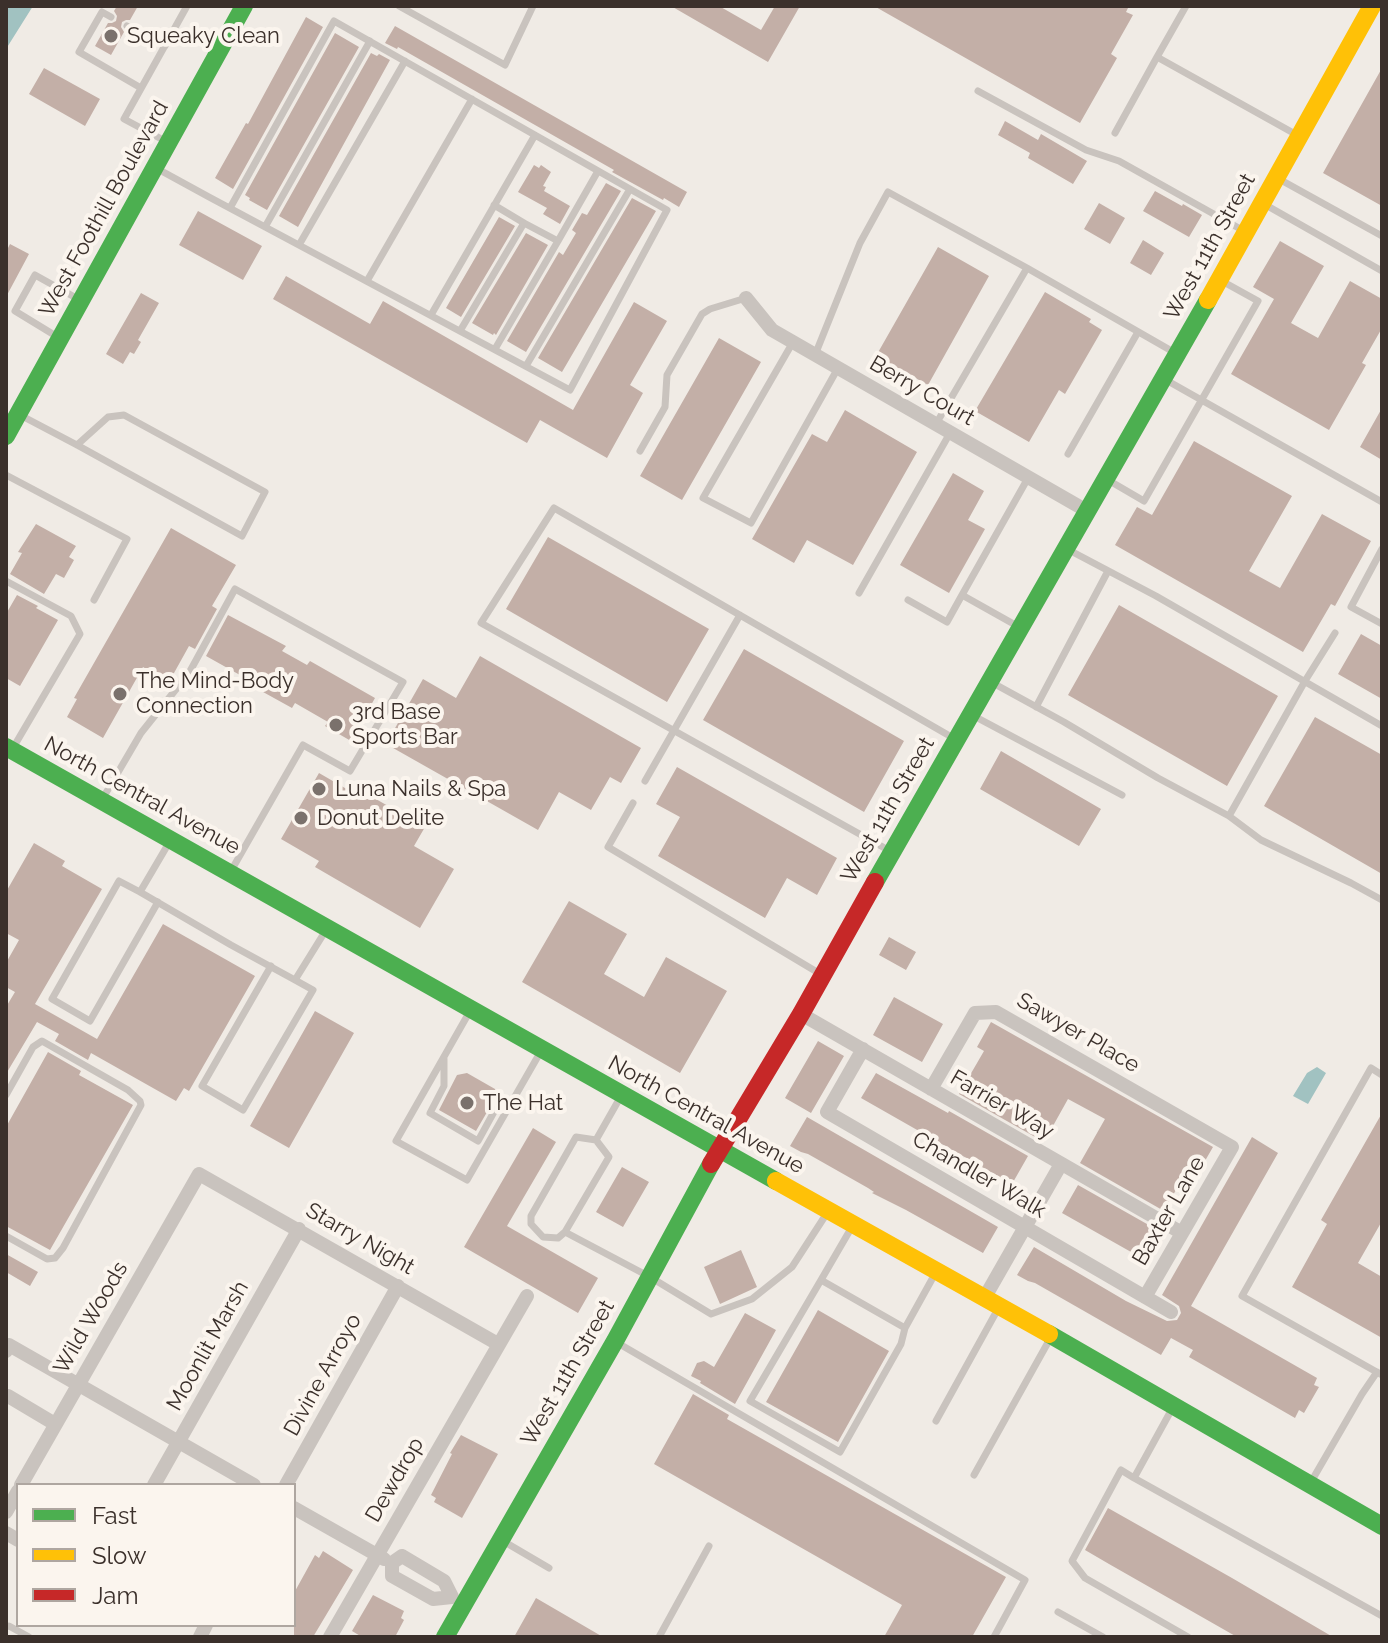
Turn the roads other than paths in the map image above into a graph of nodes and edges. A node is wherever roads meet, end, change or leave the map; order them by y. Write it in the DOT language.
graph roads {
  1 [pos="187,6"];
  2 [pos="244,6"];
  3 [pos="399,6"];
  4 [pos="533,6"];
  5 [pos="1186,6"];
  6 [pos="1372,6"];
  7 [pos="111,17"];
  8 [pos="127,26"];
  9 [pos="370,41"];
  10 [pos="165,46"];
  11 [pos="1157,57"];
  12 [pos="405,61"];
  13 [pos="141,88"];
  14 [pos="978,91"];
  15 [pos="472,99"];
  16 [pos="1115,133"];
  17 [pos="535,135"];
  18 [pos="1299,136"];
  19 [pos="168,143"];
  20 [pos="154,167"];
  21 [pos="598,171"];
  22 [pos="1277,178"];
  23 [pos="630,189"];
  24 [pos="1263,203"];
  25 [pos="494,205"];
  26 [pos="230,208"];
  27 [pos="524,223"];
  28 [pos="265,227"];
  29 [pos="1246,232"];
  30 [pos="1382,236"];
  31 [pos="558,241"];
  32 [pos="299,245"];
  33 [pos="1027,268"];
  34 [pos="1382,271"];
  35 [pos="1220,279"];
  36 [pos="367,281"];
  37 [pos="746,298"];
  38 [pos="80,300"];
  39 [pos="431,315"];
  40 [pos="460,331"];
  41 [pos="1138,332"];
  42 [pos="59,338"];
  43 [pos="793,342"];
  44 [pos="495,349"];
  45 [pos="1177,354"];
  46 [pos="815,355"];
  47 [pos="526,366"];
  48 [pos="838,368"];
  49 [pos="1164,379"];
  50 [pos="1202,400"];
  51 [pos="18,414"];
  52 [pos="936,424"];
  53 [pos="950,433"];
  54 [pos="6,436"];
  55 [pos="77,445"];
  56 [pos="640,451"];
  57 [pos="1068,454"];
  58 [pos="6,475"];
  59 [pos="1028,477"];
  60 [pos="1106,479"];
  61 [pos="1382,502"];
  62 [pos="1087,511"];
  63 [pos="1066,548"];
  64 [pos="1382,549"];
  65 [pos="1108,571"];
  66 [pos="6,581"];
  67 [pos="859,593"];
  68 [pos="962,595"];
  69 [pos="94,600"];
  70 [pos="908,600"];
  71 [pos="740,615"];
  72 [pos="1382,624"];
  73 [pos="1021,628"];
  74 [pos="1335,633"];
  75 [pos="989,681"];
  76 [pos="1305,681"];
  77 [pos="1036,707"];
  78 [pos="970,714"];
  79 [pos="1382,726"];
  80 [pos="675,731"];
  81 [pos="956,740"];
  82 [pos="9,749"];
  83 [pos="645,781"];
  84 [pos="1122,795"];
  85 [pos="101,800"];
  86 [pos="633,803"];
  87 [pos="1229,816"];
  88 [pos="171,840"];
  89 [pos="892,852"];
  90 [pos="230,873"];
  91 [pos="140,892"];
  92 [pos="1382,900"];
  93 [pos="158,902"];
  94 [pos="328,928"];
  95 [pos="271,966"];
  96 [pos="822,975"];
  97 [pos="295,980"];
  98 [pos="471,1009"];
  99 [pos="801,1014"];
  100 [pos="541,1049"];
  101 [pos="863,1049"];
  102 [pos="444,1057"];
  103 [pos="1382,1075"];
  104 [pos="931,1089"];
  105 [pos="622,1094"];
  106 [pos="6,1095"];
  107 [pos="514,1097"];
  108 [pos="596,1140"];
  109 [pos="1232,1147"];
  110 [pos="719,1150"];
  111 [pos="1061,1164"];
  112 [pos="199,1174"];
  113 [pos="828,1211"];
  114 [pos="853,1224"];
  115 [pos="1025,1228"];
  116 [pos="299,1229"];
  117 [pos="565,1232"];
  118 [pos="1182,1233"];
  119 [pos="6,1236"];
  120 [pos="937,1270"];
  121 [pos="650,1277"];
  122 [pos="821,1280"];
  123 [pos="398,1286"];
  124 [pos="527,1296"];
  125 [pos="1145,1297"];
  126 [pos="993,1301"];
  127 [pos="1171,1312"];
  128 [pos="905,1328"];
  129 [pos="1053,1335"];
  130 [pos="615,1341"];
  131 [pos="498,1344"];
  132 [pos="8,1348"];
  133 [pos="1379,1373"];
  134 [pos="79,1383"];
  135 [pos="8,1396"];
  136 [pos="1174,1405"];
  137 [pos="936,1421"];
  138 [pos="55,1424"];
  139 [pos="179,1442"];
  140 [pos="974,1475"];
  141 [pos="1134,1478"];
  142 [pos="22,1483"];
  143 [pos="155,1483"];
  144 [pos="251,1483"];
  145 [pos="287,1483"];
  146 [pos="1310,1483"];
  147 [pos="16,1494"];
  148 [pos="296,1509"];
  149 [pos="6,1512"];
  150 [pos="1382,1526"];
  151 [pos="501,1540"];
  152 [pos="709,1546"];
  153 [pos="377,1555"];
  154 [pos="392,1563"];
  155 [pos="423,1568"];
  156 [pos="549,1568"];
  157 [pos="412,1587"];
  158 [pos="458,1600"];
  159 [pos="1058,1612"];
  160 [pos="1382,1616"];
  161 [pos="6,1627"];
  162 [pos="29,1637"];
  163 [pos="330,1637"];
  164 [pos="445,1637"];
  165 [pos="659,1637"];
  166 [pos="994,1637"];
  167 [pos="1103,1637"];
  168 [pos="1188,1637"];
  1 -- 10 [label="lane"];
  2 -- 19 [label="main road, West Foothill Boulevard"];
  3 -- 4 [label="lane"];
  5 -- 11 [label="lane"];
  6 -- 18 [label="main road, West 11th Street"];
  7 -- 13 [label="lane"];
  8 -- 10 [label="lane"];
  9 -- 12 [label="lane"];
  9 -- 26 [label="lane"];
  9 -- 28 [label="lane"];
  10 -- 13 [label="lane"];
  11 -- 16 [label="lane"];
  11 -- 18 [label="lane"];
  12 -- 15 [label="lane"];
  12 -- 32 [label="lane"];
  13 -- 19 [label="lane"];
  14 -- 29 [label="lane"];
  15 -- 17 [label="lane"];
  15 -- 36 [label="lane"];
  17 -- 21 [label="lane"];
  17 -- 25 [label="lane"];
  18 -- 22 [label="main road, West 11th Street"];
  19 -- 20 [label="main road, West Foothill Boulevard"];
  20 -- 26 [label="lane"];
  20 -- 38 [label="main road, West Foothill Boulevard"];
  21 -- 23 [label="lane"];
  21 -- 31 [label="lane"];
  22 -- 24 [label="main road, West 11th Street"];
  22 -- 30 [label="lane"];
  23 -- 47 [label="lane"];
  23 -- 47 [label="lane"];
  24 -- 29 [label="main road, West 11th Street"];
  24 -- 34 [label="lane"];
  25 -- 27 [label="lane"];
  25 -- 39 [label="lane"];
  26 -- 28 [label="lane"];
  27 -- 31 [label="lane"];
  27 -- 40 [label="lane"];
  28 -- 32 [label="lane"];
  29 -- 35 [label="main road, West 11th Street"];
  31 -- 44 [label="lane"];
  32 -- 36 [label="lane"];
  33 -- 41 [label="lane"];
  33 -- 46 [label="lane"];
  33 -- 52 [label="lane"];
  35 -- 45 [label="main road, West 11th Street"];
  35 -- 50 [label="lane"];
  36 -- 39 [label="lane"];
  37 -- 43 [label="street, Berry Court"];
  37 -- 56 [label="lane"];
  38 -- 42 [label="main road, West Foothill Boulevard"];
  38 -- 42 [label="lane"];
  39 -- 40 [label="lane"];
  40 -- 44 [label="lane"];
  41 -- 45 [label="lane"];
  41 -- 57 [label="lane"];
  42 -- 51 [label="main road, West Foothill Boulevard"];
  43 -- 46 [label="street, Berry Court"];
  43 -- 48 [label="lane"];
  44 -- 47 [label="lane"];
  45 -- 49 [label="main road, West 11th Street"];
  46 -- 48 [label="street, Berry Court"];
  48 -- 52 [label="street, Berry Court"];
  49 -- 50 [label="lane"];
  49 -- 60 [label="main road, West 11th Street"];
  50 -- 60 [label="lane"];
  50 -- 61 [label="lane"];
  51 -- 54 [label="main road, West Foothill Boulevard"];
  51 -- 55 [label="lane"];
  52 -- 53 [label="street, Berry Court"];
  53 -- 59 [label="street, Berry Court"];
  53 -- 67 [label="lane"];
  55 -- 55 [label="lane"];
  58 -- 69 [label="lane"];
  59 -- 62 [label="street, Berry Court"];
  59 -- 68 [label="lane"];
  60 -- 62 [label="main road, West 11th Street"];
  62 -- 63 [label="main road, West 11th Street"];
  63 -- 65 [label="lane"];
  63 -- 73 [label="main road, West 11th Street"];
  64 -- 72 [label="lane"];
  65 -- 76 [label="lane"];
  65 -- 77 [label="lane"];
  66 -- 82 [label="lane"];
  68 -- 70 [label="lane"];
  68 -- 73 [label="lane"];
  71 -- 80 [label="lane"];
  71 -- 80 [label="lane"];
  71 -- 81 [label="lane"];
  73 -- 75 [label="main road, West 11th Street"];
  74 -- 76 [label="lane"];
  75 -- 77 [label="lane"];
  75 -- 78 [label="main road, West 11th Street"];
  76 -- 79 [label="lane"];
  76 -- 87 [label="lane"];
  77 -- 87 [label="lane"];
  78 -- 81 [label="main road, West 11th Street"];
  78 -- 84 [label="lane"];
  80 -- 83 [label="lane"];
  80 -- 89 [label="lane"];
  81 -- 89 [label="main road, West 11th Street"];
  82 -- 85 [label="main road, North Central Avenue"];
  85 -- 88 [label="main road, North Central Avenue"];
  85 -- 90 [label="lane"];
  86 -- 96 [label="lane"];
  87 -- 92 [label="lane"];
  88 -- 90 [label="main road, North Central Avenue"];
  88 -- 91 [label="lane"];
  89 -- 96 [label="main road, West 11th Street"];
  90 -- 94 [label="main road, North Central Avenue"];
  91 -- 93 [label="lane"];
  91 -- 93 [label="lane"];
  93 -- 95 [label="lane"];
  94 -- 97 [label="lane"];
  94 -- 98 [label="main road, North Central Avenue"];
  95 -- 97 [label="lane"];
  95 -- 97 [label="lane"];
  96 -- 99 [label="main road, West 11th Street"];
  98 -- 100 [label="main road, North Central Avenue"];
  98 -- 102 [label="lane"];
  99 -- 101 [label="street, Farrier Way"];
  99 -- 110 [label="main road, West 11th Street"];
  100 -- 105 [label="main road, North Central Avenue"];
  100 -- 107 [label="lane"];
  101 -- 104 [label="street, Farrier Way"];
  101 -- 115 [label="street, Chandler Walk"];
  102 -- 107 [label="lane"];
  102 -- 107 [label="lane"];
  103 -- 133 [label="lane"];
  104 -- 109 [label="street, Sawyer Place"];
  104 -- 111 [label="street, Farrier Way"];
  105 -- 108 [label="lane"];
  105 -- 110 [label="main road, North Central Avenue"];
  106 -- 119 [label="lane"];
  108 -- 117 [label="lane"];
  108 -- 117 [label="lane"];
  109 -- 118 [label="street, Baxter Lane"];
  110 -- 113 [label="main road, North Central Avenue"];
  110 -- 121 [label="main road, West 11th Street"];
  111 -- 115 [label="street"];
  111 -- 118 [label="street, Farrier Way"];
  112 -- 116 [label="street, Starry Night"];
  112 -- 134 [label="street, Wild Woods"];
  113 -- 114 [label="main road, North Central Avenue"];
  113 -- 121 [label="lane"];
  114 -- 120 [label="main road, North Central Avenue"];
  114 -- 122 [label="lane"];
  115 -- 125 [label="street, Chandler Walk"];
  115 -- 126 [label="street"];
  116 -- 123 [label="street, Starry Night"];
  116 -- 139 [label="street, Moonlit Marsh"];
  117 -- 121 [label="lane"];
  118 -- 125 [label="street, Baxter Lane"];
  120 -- 126 [label="main road, North Central Avenue"];
  120 -- 128 [label="lane"];
  121 -- 130 [label="main road, West 11th Street"];
  122 -- 128 [label="lane"];
  122 -- 128 [label="lane"];
  123 -- 131 [label="street, Starry Night"];
  123 -- 145 [label="street, Divine Arroyo"];
  124 -- 131 [label="street, Dewdrop"];
  125 -- 127 [label="street, Chandler Walk"];
  126 -- 129 [label="main road, North Central Avenue"];
  126 -- 137 [label="lane"];
  129 -- 136 [label="main road, North Central Avenue"];
  129 -- 140 [label="lane"];
  130 -- 151 [label="main road, West 11th Street"];
  130 -- 166 [label="lane"];
  131 -- 153 [label="street, Dewdrop"];
  132 -- 134 [label="street"];
  133 -- 146 [label="lane"];
  134 -- 138 [label="street, Wild Woods"];
  134 -- 139 [label="street"];
  135 -- 138 [label="street"];
  136 -- 141 [label="lane"];
  136 -- 146 [label="main road, North Central Avenue"];
  138 -- 142 [label="street, Wild Woods"];
  139 -- 143 [label="street, Moonlit Marsh"];
  139 -- 144 [label="street"];
  141 -- 160 [label="lane"];
  141 -- 168 [label="lane"];
  146 -- 150 [label="main road, North Central Avenue"];
  147 -- 149 [label="street"];
  148 -- 153 [label="street"];
  151 -- 156 [label="lane"];
  151 -- 158 [label="main road, West 11th Street"];
  152 -- 165 [label="lane"];
  153 -- 154 [label="street"];
  153 -- 163 [label="street, Dewdrop"];
  154 -- 155 [label="street"];
  154 -- 157 [label="street"];
  155 -- 157 [label="street"];
  155 -- 158 [label="street"];
  157 -- 158 [label="street"];
  158 -- 164 [label="main road, West 11th Street"];
  159 -- 167 [label="lane"];
  161 -- 162 [label="lane"];
}
